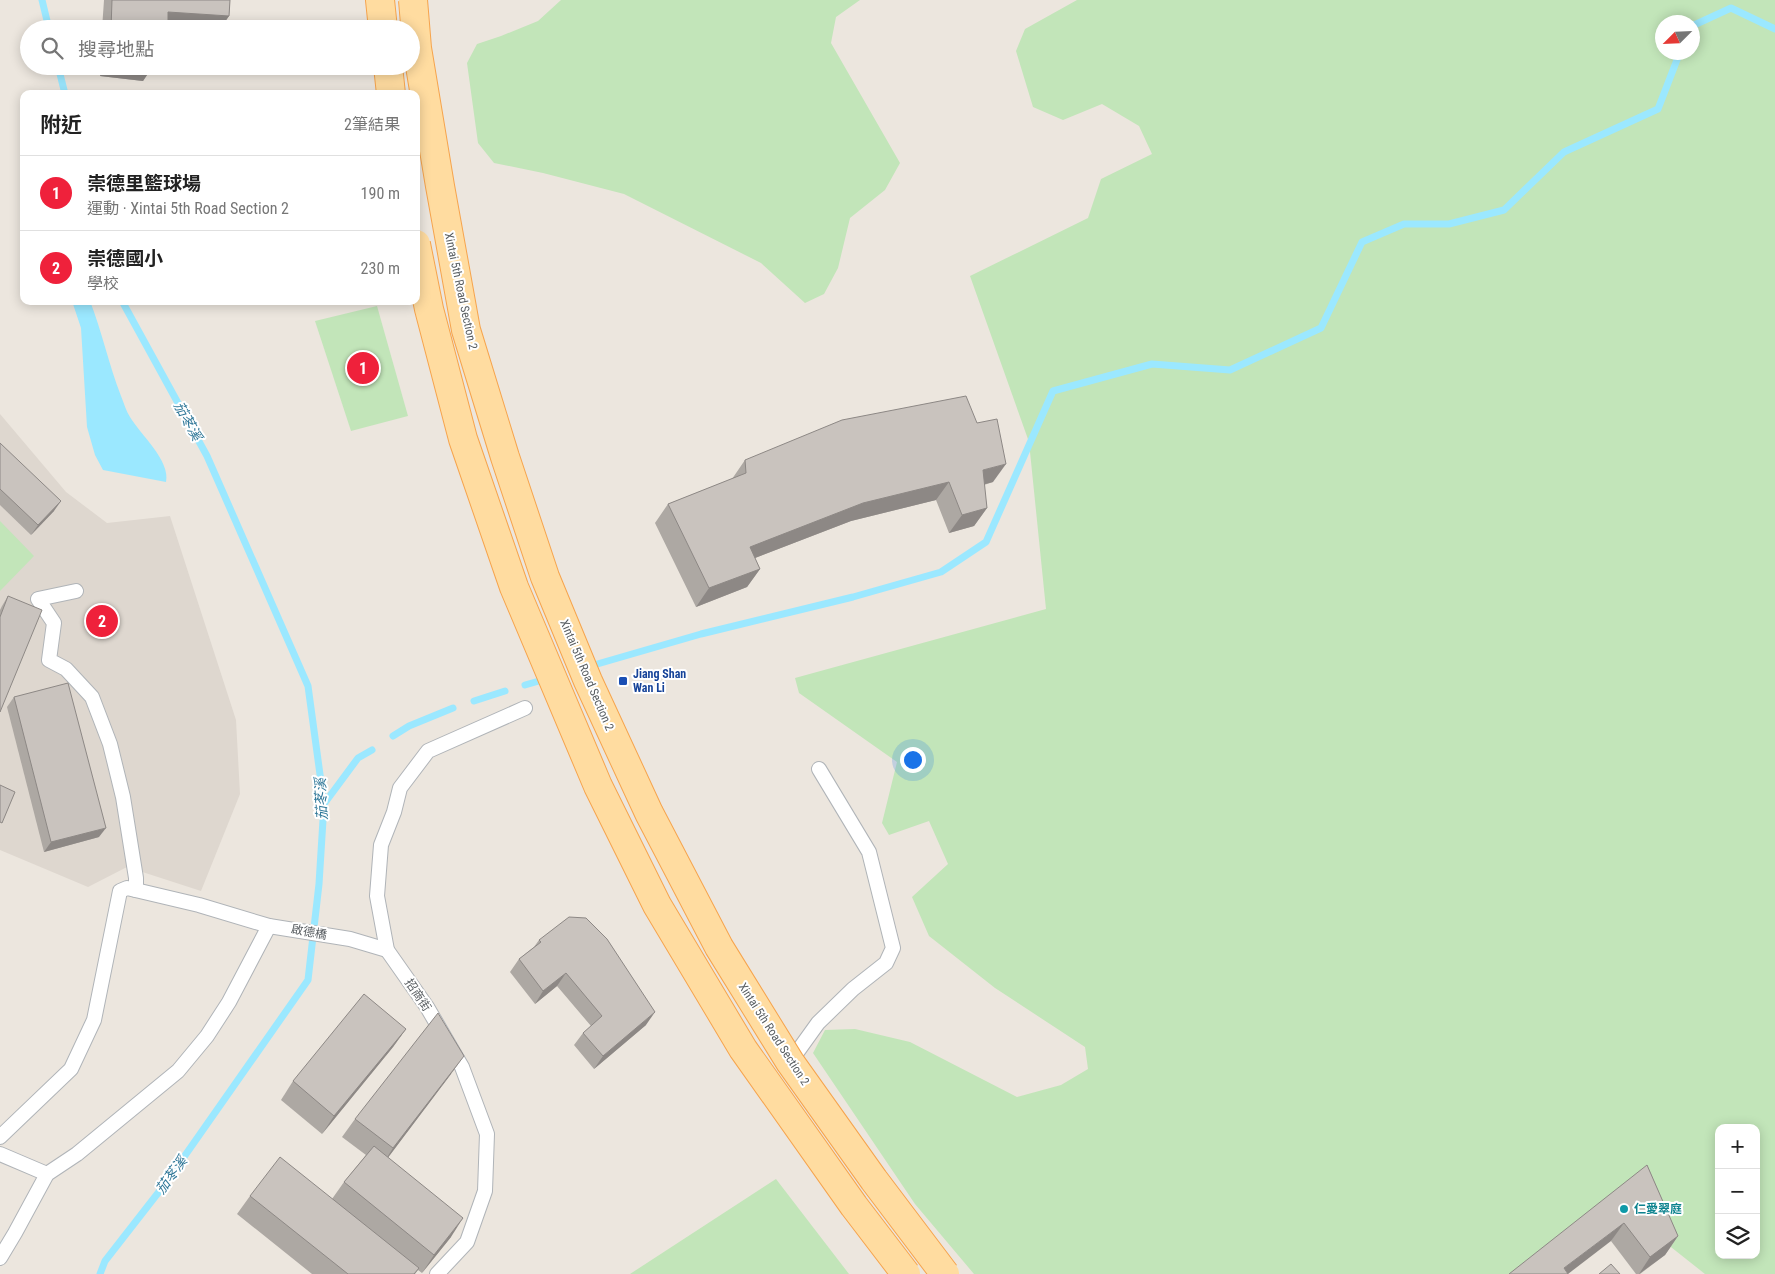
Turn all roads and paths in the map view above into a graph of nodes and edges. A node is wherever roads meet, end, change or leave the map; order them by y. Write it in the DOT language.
graph roads {
  1 [pos="380,0"];
  2 [pos="413,0"];
  3 [pos="382,20"];
  4 [pos="415,20"];
  5 [pos="420,68"];
  6 [pos="389,75"];
  7 [pos="391,90"];
  8 [pos="420,264"];
  9 [pos="545,577"];
  10 [pos="514,587"];
  11 [pos="76,591"];
  12 [pos="525,708"];
  13 [pos="819,769"];
  14 [pos="136,890"];
  15 [pos="269,926"];
  16 [pos="387,950"];
  17 [pos="790,1062"];
  18 [pos="0,1137"];
  19 [pos="0,1154"];
  20 [pos="47,1174"];
  21 [pos="0,1258"];
  22 [pos="437,1274"];
  23 [pos="906,1274"];
  24 [pos="945,1274"];
  1 -- 3 [label="main road"];
  2 -- 4 [label="main road, Xintai 5th Road Section 2, bridge"];
  5 -- 9 [label="main road, Xintai 5th Road Section 2, bridge"];
  6 -- 7 [label="main road"];
  8 -- 10 [label="main road, bridge"];
  9 -- 10 [label="lane"];
  9 -- 17 [label="main road, Xintai 5th Road Section 2, bridge"];
  10 -- 23 [label="main road, bridge"];
  11 -- 14 [label="lane"];
  12 -- 16 [label="lane, 招商街"];
  13 -- 17 [label="lane"];
  14 -- 15 [label="lane, 啟德橋"];
  14 -- 18 [label="lane"];
  15 -- 16 [label="lane, 啟德橋"];
  15 -- 20 [label="lane"];
  16 -- 22 [label="lane, 招商街"];
  17 -- 24 [label="main road, Xintai 5th Road Section 2, bridge"];
  19 -- 20 [label="lane"];
  20 -- 21 [label="lane"];
}
